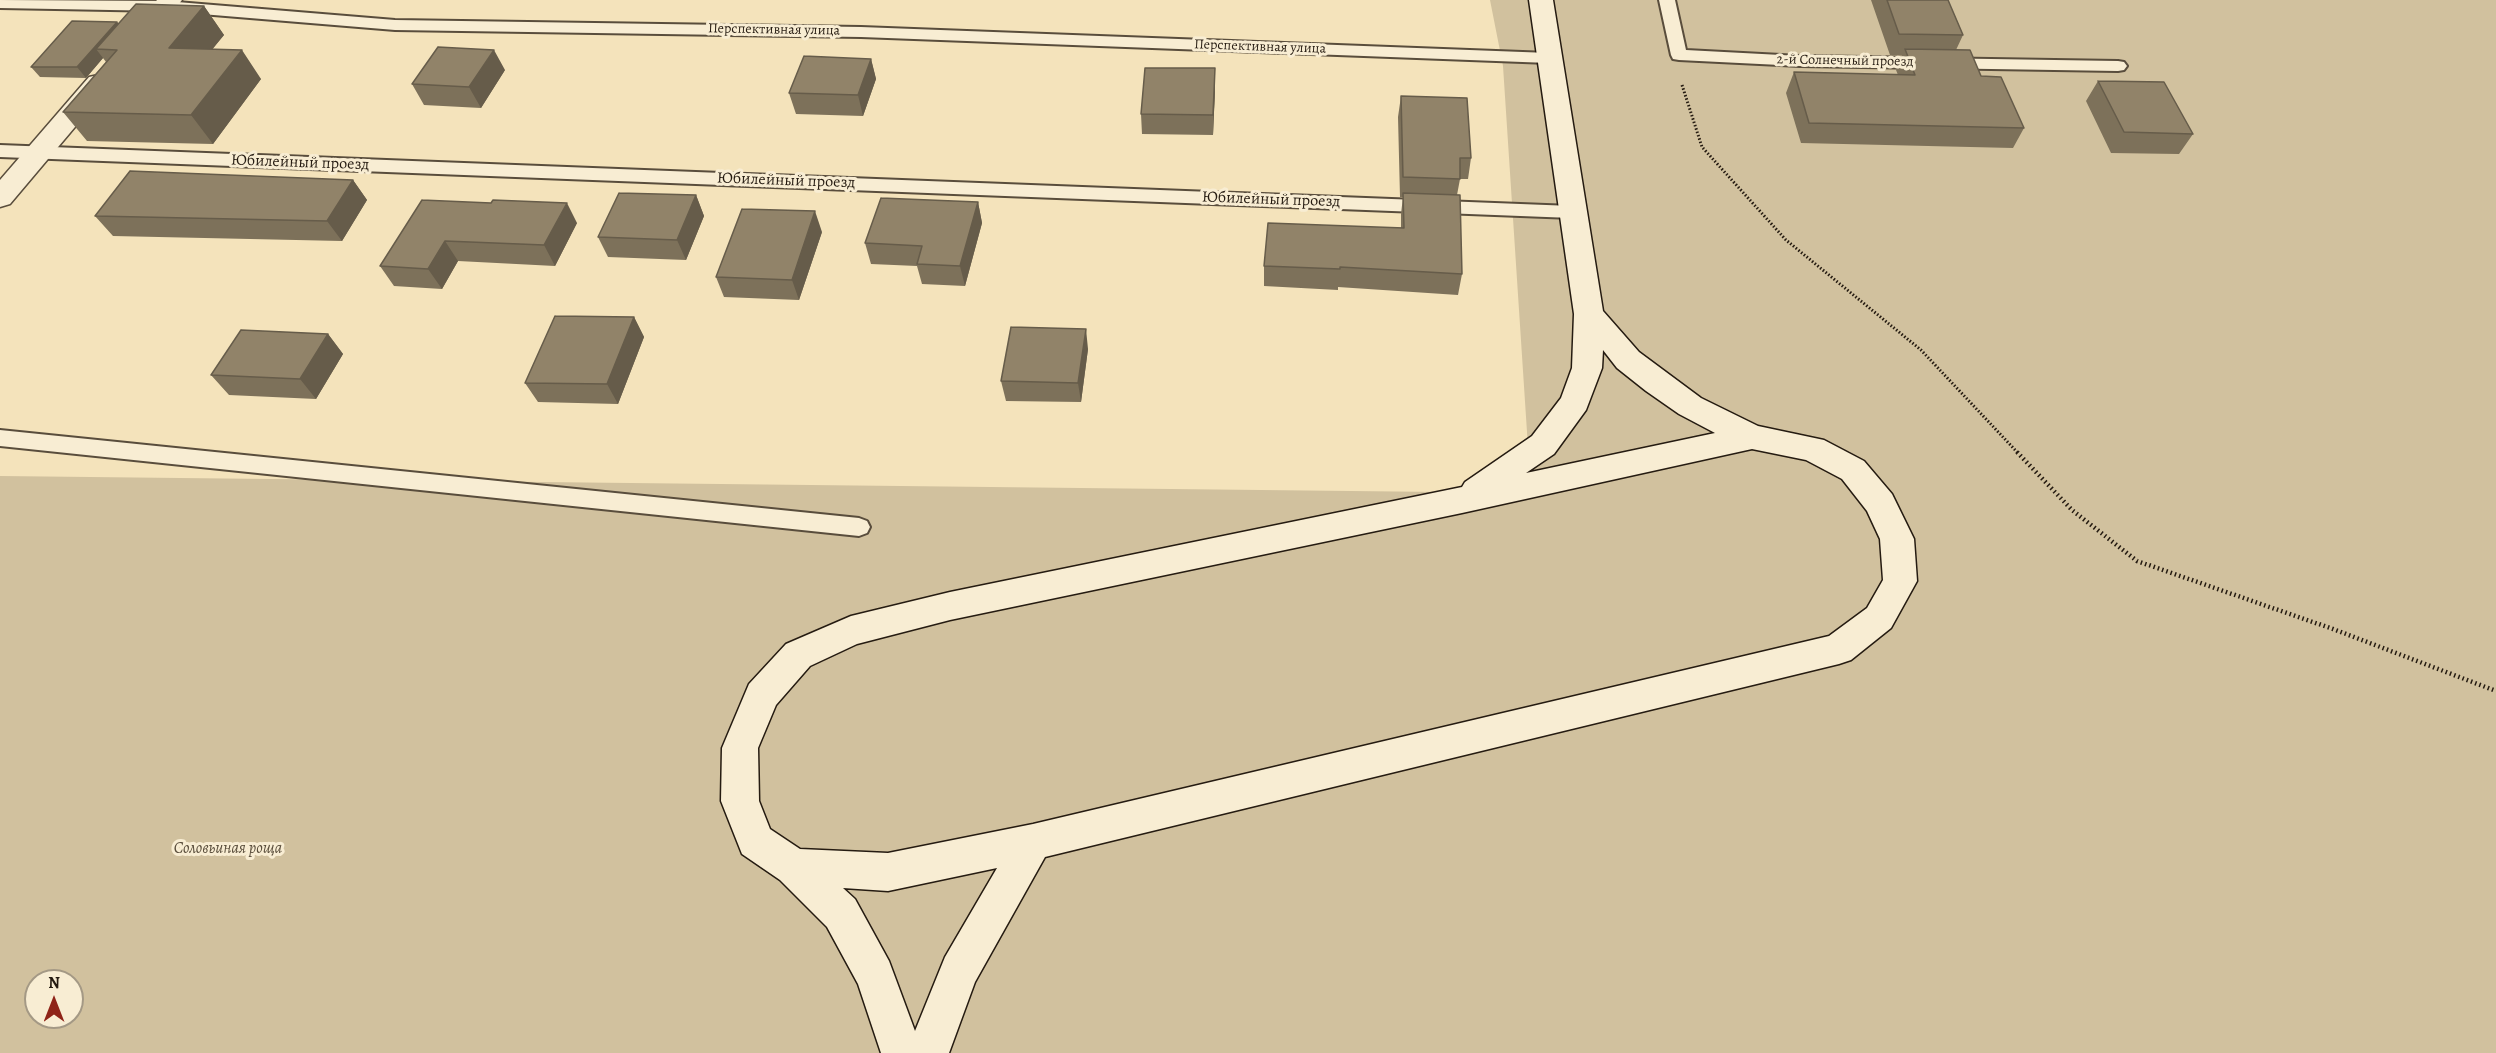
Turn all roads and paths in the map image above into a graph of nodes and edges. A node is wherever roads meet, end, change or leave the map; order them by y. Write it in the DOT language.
graph roads {
  1 [pos="1541,0"];
  2 [pos="1667,0"];
  3 [pos="0,3"];
  4 [pos="168,3"];
  5 [pos="1679,55"];
  6 [pos="1549,58"];
  7 [pos="2118,66"];
  8 [pos="0,151"];
  9 [pos="39,153"];
  10 [pos="0,198"];
  11 [pos="1572,212"];
  12 [pos="1589,314"];
  13 [pos="1752,437"];
  14 [pos="0,438"];
  15 [pos="1462,500"];
  16 [pos="859,527"];
  17 [pos="2496,691"];
  18 [pos="1033,842"];
  19 [pos="794,867"];
  20 [pos="902,1053"];
  21 [pos="928,1053"];
  1 -- 6 [label="main road"];
  2 -- 5 [label="lane"];
  3 -- 4 [label="lane, Перспективная улица"];
  4 -- 6 [label="lane, Перспективная улица"];
  4 -- 9 [label="main road"];
  5 -- 7 [label="lane, 2-й Солнечный проезд"];
  5 -- 17 [label="path"];
  6 -- 11 [label="main road"];
  8 -- 9 [label="lane, Юбилейный проезд"];
  9 -- 10 [label="main road"];
  9 -- 11 [label="lane, Юбилейный проезд"];
  11 -- 12 [label="main road"];
  12 -- 13 [label="main road"];
  12 -- 15 [label="main road"];
  13 -- 15 [label="main road"];
  13 -- 18 [label="main road"];
  14 -- 16 [label="lane"];
  15 -- 19 [label="main road"];
  18 -- 19 [label="main road"];
  18 -- 21 [label="main road"];
  19 -- 20 [label="main road"];
}
